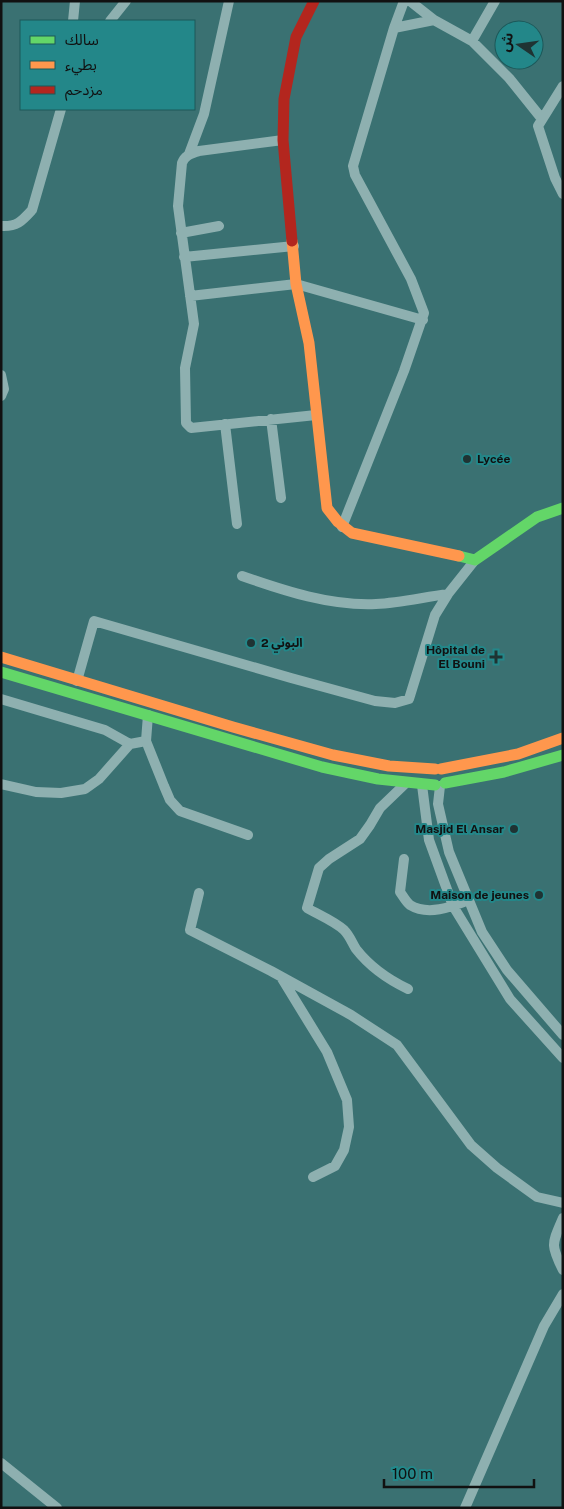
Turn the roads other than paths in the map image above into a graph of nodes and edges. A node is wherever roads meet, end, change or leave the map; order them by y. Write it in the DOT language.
graph roads {
  1 [pos="75,1"];
  2 [pos="126,1"];
  3 [pos="229,1"];
  4 [pos="314,1"];
  5 [pos="404,1"];
  6 [pos="410,1"];
  7 [pos="495,1"];
  8 [pos="73,20"];
  9 [pos="111,20"];
  10 [pos="434,20"];
  11 [pos="394,28"];
  12 [pos="472,41"];
  13 [pos="563,86"];
  14 [pos="61,110"];
  15 [pos="542,119"];
  16 [pos="282,140"];
  17 [pos="189,154"];
  18 [pos="563,194"];
  19 [pos="1,226"];
  20 [pos="219,226"];
  21 [pos="181,233"];
  22 [pos="294,246"];
  23 [pos="184,257"];
  24 [pos="296,284"];
  25 [pos="190,296"];
  26 [pos="423,320"];
  27 [pos="1,375"];
  28 [pos="1,396"];
  29 [pos="316,415"];
  30 [pos="271,419"];
  31 [pos="225,424"];
  32 [pos="280,498"];
  33 [pos="563,508"];
  34 [pos="237,524"];
  35 [pos="342,527"];
  36 [pos="475,560"];
  37 [pos="242,576"];
  38 [pos="448,594"];
  39 [pos="1,657"];
  40 [pos="1,672"];
  41 [pos="77,681"];
  42 [pos="1,699"];
  43 [pos="148,715"];
  44 [pos="563,738"];
  45 [pos="146,741"];
  46 [pos="130,744"];
  47 [pos="563,755"];
  48 [pos="438,769"];
  49 [pos="1,784"];
  50 [pos="405,784"];
  51 [pos="422,785"];
  52 [pos="440,785"];
  53 [pos="248,835"];
  54 [pos="404,859"];
  55 [pos="199,893"];
  56 [pos="469,900"];
  57 [pos="453,906"];
  58 [pos="281,977"];
  59 [pos="408,989"];
  60 [pos="563,1035"];
  61 [pos="563,1058"];
  62 [pos="313,1177"];
  63 [pos="563,1203"];
  64 [pos="563,1218"];
  65 [pos="563,1270"];
  66 [pos="563,1294"];
  67 [pos="1,1463"];
  68 [pos="57,1508"];
  69 [pos="465,1508"];
  1 -- 8 [label="street"];
  2 -- 9 [label="street"];
  3 -- 17 [label="street"];
  4 -- 16 [label="main road"];
  5 -- 11 [label="street"];
  6 -- 10 [label="street"];
  7 -- 12 [label="street"];
  10 -- 11 [label="street"];
  10 -- 12 [label="street"];
  11 -- 26 [label="street"];
  12 -- 15 [label="street"];
  13 -- 15 [label="street"];
  14 -- 19 [label="street"];
  15 -- 18 [label="street"];
  16 -- 17 [label="street"];
  16 -- 22 [label="main road"];
  17 -- 21 [label="street"];
  20 -- 21 [label="street"];
  21 -- 23 [label="street"];
  22 -- 23 [label="street"];
  22 -- 24 [label="main road"];
  23 -- 25 [label="street"];
  24 -- 25 [label="street"];
  24 -- 26 [label="street"];
  24 -- 29 [label="main road"];
  25 -- 31 [label="street"];
  26 -- 35 [label="street"];
  27 -- 28 [label="street"];
  29 -- 30 [label="street"];
  29 -- 35 [label="main road"];
  30 -- 31 [label="street"];
  30 -- 32 [label="street"];
  31 -- 34 [label="street"];
  33 -- 36 [label="main road"];
  35 -- 36 [label="main road"];
  36 -- 38 [label="street"];
  37 -- 38 [label="street"];
  38 -- 41 [label="street"];
  39 -- 41 [label="main road"];
  40 -- 43 [label="main road"];
  41 -- 48 [label="main road"];
  42 -- 46 [label="street"];
  43 -- 45 [label="street"];
  43 -- 50 [label="main road"];
  44 -- 48 [label="main road"];
  45 -- 46 [label="street"];
  45 -- 53 [label="street"];
  46 -- 49 [label="street"];
  47 -- 52 [label="main road"];
  48 -- 52 [label="main road"];
  50 -- 51 [label="main road"];
  50 -- 59 [label="street"];
  51 -- 52 [label="main road"];
  51 -- 57 [label="street"];
  52 -- 56 [label="street"];
  54 -- 57 [label="street"];
  55 -- 58 [label="street"];
  56 -- 57 [label="street"];
  56 -- 60 [label="street"];
  57 -- 61 [label="street"];
  58 -- 62 [label="street"];
  58 -- 63 [label="street"];
  64 -- 65 [label="street"];
  66 -- 69 [label="street"];
  67 -- 68 [label="street"];
}
